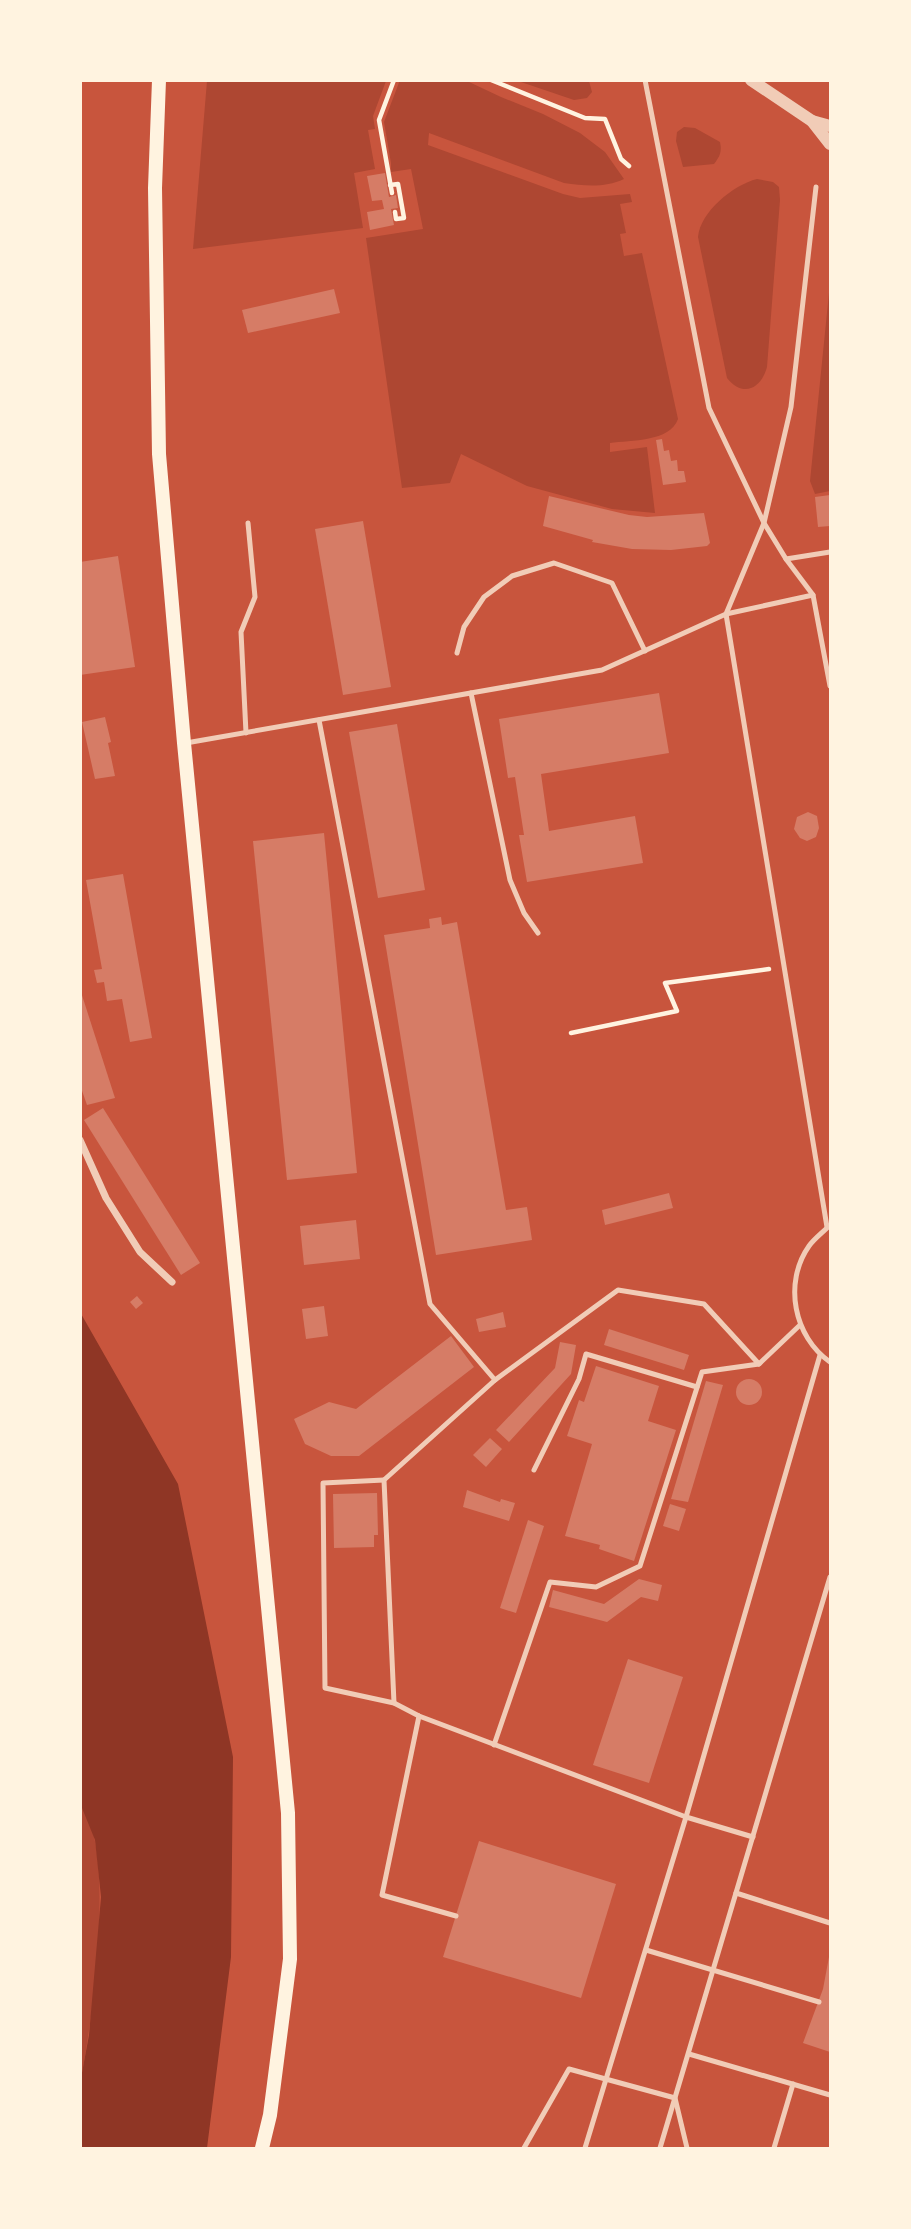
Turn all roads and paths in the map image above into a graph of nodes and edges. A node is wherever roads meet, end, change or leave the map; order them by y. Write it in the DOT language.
graph roads {
  1 [pos="159,80"];
  2 [pos="394,80"];
  3 [pos="491,80"];
  4 [pos="645,80"];
  5 [pos="751,80"];
  6 [pos="812,121"];
  7 [pos="831,126"];
  8 [pos="831,144"];
  9 [pos="629,166"];
  10 [pos="390,185"];
  11 [pos="816,187"];
  12 [pos="392,193"];
  13 [pos="395,212"];
  14 [pos="248,523"];
  15 [pos="764,523"];
  16 [pos="831,552"];
  17 [pos="786,559"];
  18 [pos="813,595"];
  19 [pos="726,614"];
  20 [pos="645,651"];
  21 [pos="457,653"];
  22 [pos="831,686"];
  23 [pos="471,693"];
  24 [pos="319,720"];
  25 [pos="246,733"];
  26 [pos="184,743"];
  27 [pos="538,933"];
  28 [pos="784,967"];
  29 [pos="571,1032"];
  30 [pos="80,1140"];
  31 [pos="829,1226"];
  32 [pos="172,1282"];
  33 [pos="800,1325"];
  34 [pos="820,1355"];
  35 [pos="831,1362"];
  36 [pos="759,1364"];
  37 [pos="495,1380"];
  38 [pos="697,1387"];
  39 [pos="534,1470"];
  40 [pos="384,1480"];
  41 [pos="831,1577"];
  42 [pos="394,1703"];
  43 [pos="419,1716"];
  44 [pos="494,1745"];
  45 [pos="686,1816"];
  46 [pos="753,1837"];
  47 [pos="736,1893"];
  48 [pos="456,1916"];
  49 [pos="831,1923"];
  50 [pos="646,1950"];
  51 [pos="713,1971"];
  52 [pos="819,2002"];
  53 [pos="689,2054"];
  54 [pos="607,2078"];
  55 [pos="793,2084"];
  56 [pos="831,2095"];
  57 [pos="675,2098"];
  58 [pos="262,2148"];
  59 [pos="524,2148"];
  60 [pos="585,2148"];
  61 [pos="660,2148"];
  62 [pos="687,2148"];
  63 [pos="774,2148"];
  1 -- 26 [label="main road"];
  2 -- 10 [label="path"];
  3 -- 9 [label="path"];
  4 -- 15 [label="lane"];
  5 -- 6 [label="street"];
  6 -- 7 [label="street"];
  6 -- 8 [label="street"];
  10 -- 12 [label="path"];
  10 -- 13 [label="path"];
  11 -- 15 [label="lane"];
  14 -- 25 [label="lane"];
  15 -- 17 [label="lane"];
  15 -- 19 [label="lane"];
  16 -- 17 [label="lane"];
  17 -- 18 [label="lane"];
  18 -- 19 [label="lane"];
  18 -- 22 [label="lane"];
  19 -- 20 [label="lane"];
  19 -- 28 [label="lane"];
  20 -- 21 [label="lane"];
  20 -- 23 [label="lane"];
  23 -- 24 [label="lane"];
  23 -- 27 [label="lane"];
  24 -- 25 [label="lane"];
  24 -- 37 [label="lane"];
  25 -- 26 [label="lane"];
  26 -- 58 [label="main road"];
  28 -- 29 [label="path"];
  28 -- 31 [label="lane"];
  30 -- 32 [label="street"];
  31 -- 33 [label="lane"];
  33 -- 34 [label="lane"];
  33 -- 36 [label="lane"];
  34 -- 35 [label="lane"];
  34 -- 45 [label="lane"];
  36 -- 37 [label="lane"];
  36 -- 38 [label="lane"];
  37 -- 40 [label="lane"];
  38 -- 39 [label="lane"];
  38 -- 44 [label="lane"];
  40 -- 42 [label="lane"];
  40 -- 42 [label="lane"];
  41 -- 46 [label="lane"];
  42 -- 43 [label="lane"];
  43 -- 44 [label="lane"];
  43 -- 48 [label="lane"];
  44 -- 45 [label="lane"];
  45 -- 46 [label="lane"];
  45 -- 50 [label="lane"];
  46 -- 47 [label="lane"];
  47 -- 49 [label="lane"];
  47 -- 51 [label="lane"];
  50 -- 51 [label="lane"];
  50 -- 54 [label="lane"];
  51 -- 52 [label="lane"];
  51 -- 53 [label="lane"];
  53 -- 55 [label="lane"];
  53 -- 57 [label="lane"];
  54 -- 57 [label="lane"];
  54 -- 59 [label="lane"];
  54 -- 60 [label="lane"];
  55 -- 56 [label="lane"];
  55 -- 63 [label="lane"];
  57 -- 61 [label="lane"];
  57 -- 62 [label="lane"];
}
